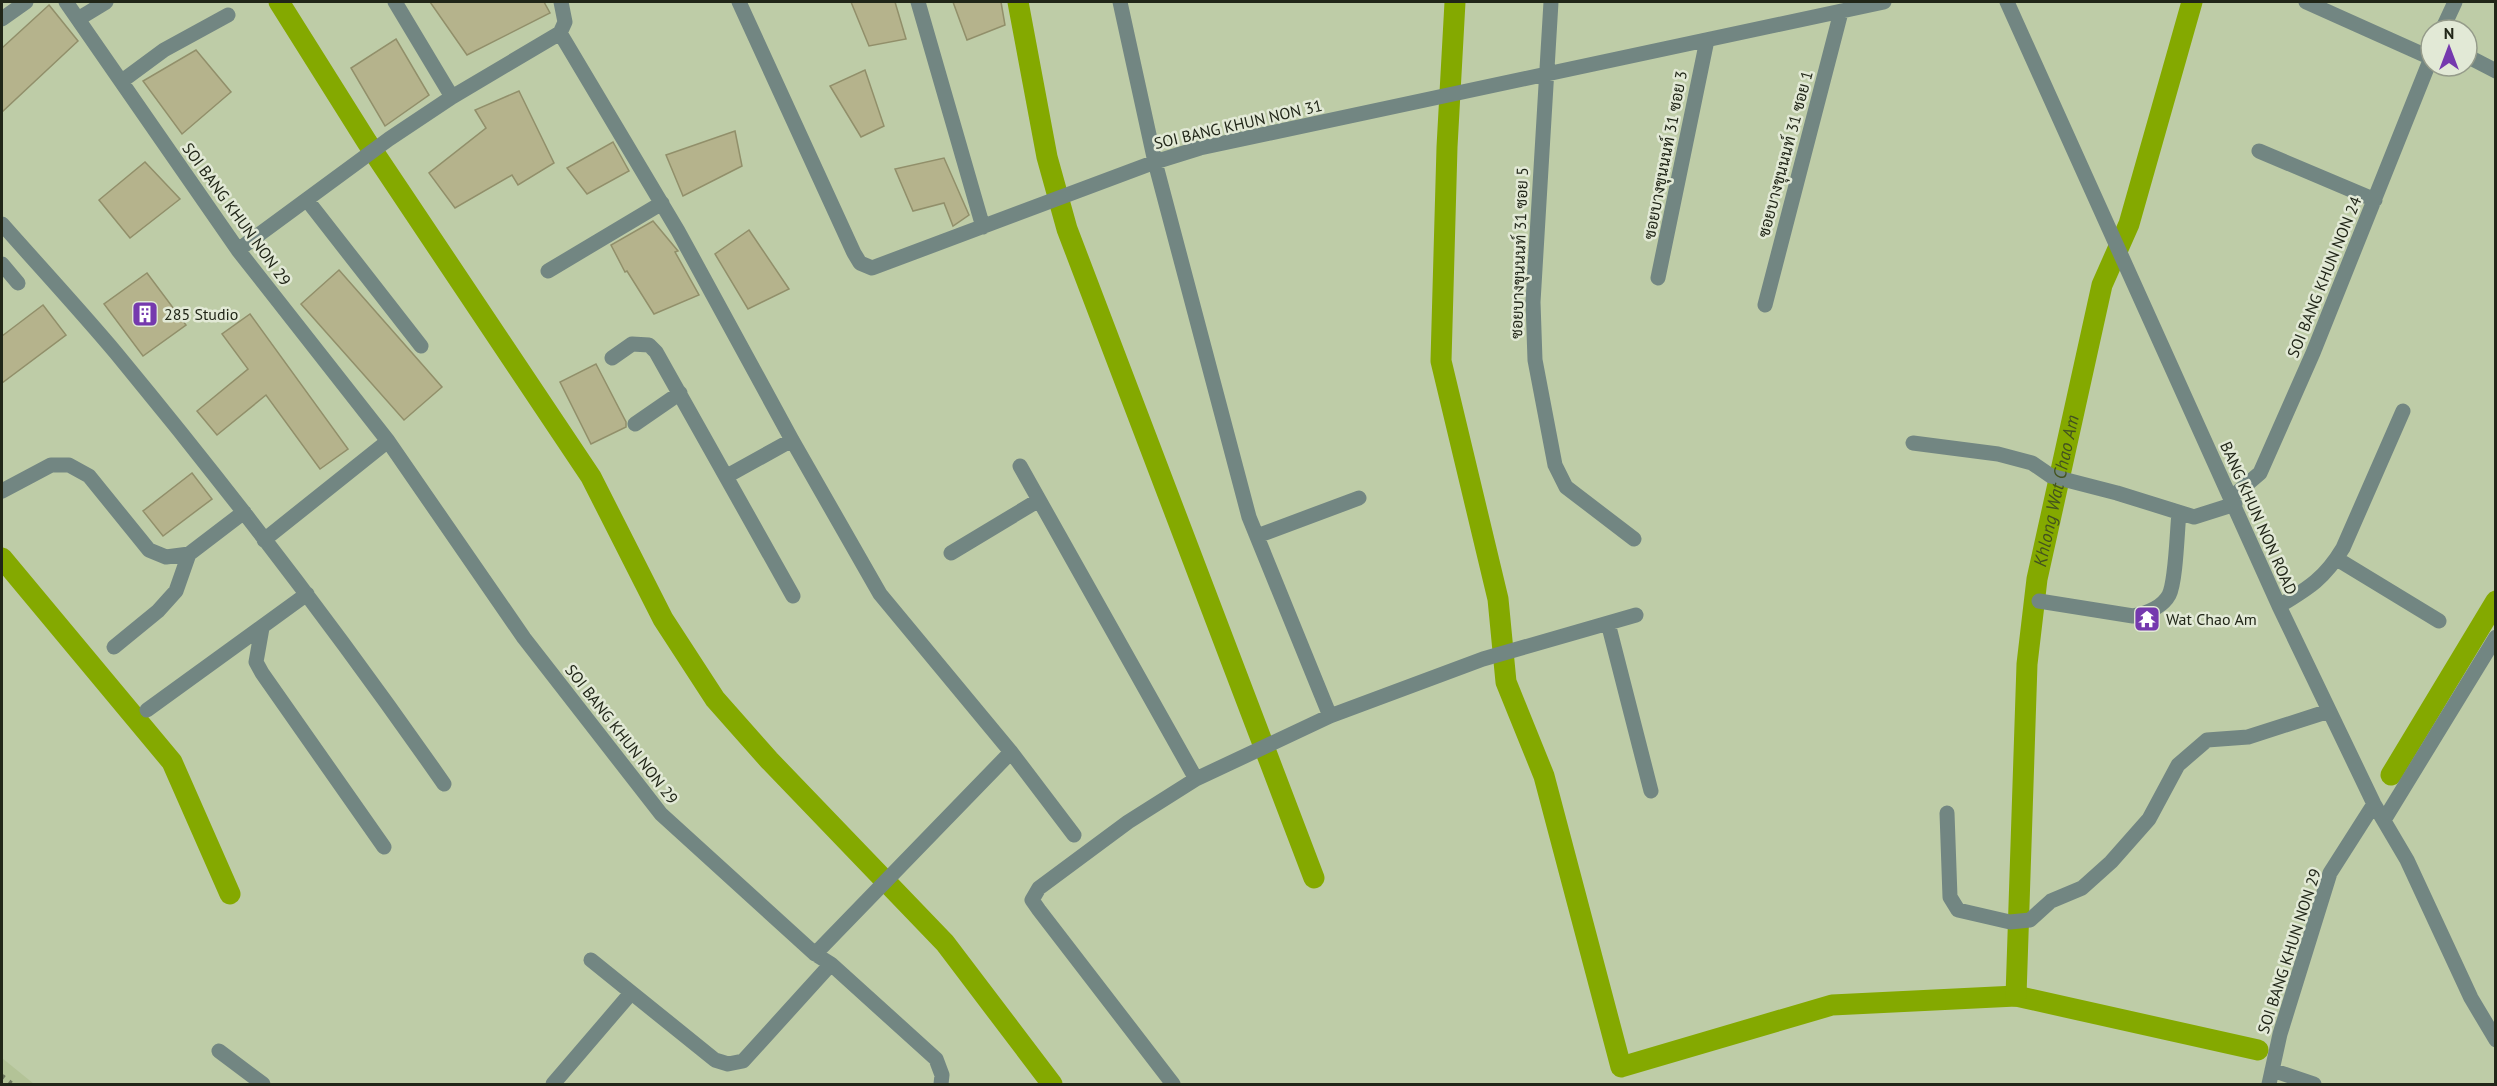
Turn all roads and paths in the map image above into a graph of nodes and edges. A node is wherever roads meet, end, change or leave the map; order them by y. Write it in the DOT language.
graph roads {
  1 [pos="26,2"];
  2 [pos="66,2"];
  3 [pos="106,2"];
  4 [pos="395,2"];
  5 [pos="561,2"];
  6 [pos="740,2"];
  7 [pos="918,2"];
  8 [pos="1120,2"];
  9 [pos="1551,2"];
  10 [pos="1884,2"];
  11 [pos="2007,2"];
  12 [pos="2306,2"];
  13 [pos="2455,2"];
  14 [pos="1841,12"];
  15 [pos="228,15"];
  16 [pos="2448,18"];
  17 [pos="2,19"];
  18 [pos="78,19"];
  19 [pos="560,33"];
  20 [pos="1707,40"];
  21 [pos="2419,53"];
  22 [pos="2479,63"];
  23 [pos="2496,71"];
  24 [pos="1545,74"];
  25 [pos="2423,78"];
  26 [pos="122,81"];
  27 [pos="452,97"];
  28 [pos="2259,151"];
  29 [pos="1155,162"];
  30 [pos="307,200"];
  31 [pos="2375,200"];
  32 [pos="662,203"];
  33 [pos="2,224"];
  34 [pos="983,227"];
  35 [pos="238,250"];
  36 [pos="2,264"];
  37 [pos="548,271"];
  38 [pos="1658,278"];
  39 [pos="18,283"];
  40 [pos="1765,305"];
  41 [pos="421,346"];
  42 [pos="612,358"];
  43 [pos="680,393"];
  44 [pos="2403,411"];
  45 [pos="635,424"];
  46 [pos="792,440"];
  47 [pos="388,441"];
  48 [pos="1913,443"];
  49 [pos="1020,466"];
  50 [pos="727,476"];
  51 [pos="2,491"];
  52 [pos="1359,498"];
  53 [pos="1039,500"];
  54 [pos="2233,500"];
  55 [pos="244,512"];
  56 [pos="2179,513"];
  57 [pos="1257,536"];
  58 [pos="1634,539"];
  59 [pos="264,540"];
  60 [pos="951,553"];
  61 [pos="189,554"];
  62 [pos="2337,559"];
  63 [pos="307,594"];
  64 [pos="792,596"];
  65 [pos="2039,602"];
  66 [pos="2279,606"];
  67 [pos="1636,615"];
  68 [pos="2439,621"];
  69 [pos="1608,624"];
  70 [pos="262,628"];
  71 [pos="2496,637"];
  72 [pos="114,647"];
  73 [pos="147,710"];
  74 [pos="2329,711"];
  75 [pos="1329,716"];
  76 [pos="1011,752"];
  77 [pos="1196,779"];
  78 [pos="444,784"];
  79 [pos="1651,791"];
  80 [pos="2374,804"];
  81 [pos="1947,813"];
  82 [pos="2384,820"];
  83 [pos="1074,835"];
  84 [pos="384,847"];
  85 [pos="815,954"];
  86 [pos="591,960"];
  87 [pos="831,964"];
  88 [pos="631,993"];
  89 [pos="2496,1040"];
  90 [pos="219,1051"];
  91 [pos="2272,1071"];
  92 [pos="2296,1081"];
  93 [pos="263,1084"];
  94 [pos="553,1084"];
  95 [pos="941,1084"];
  96 [pos="1173,1084"];
  97 [pos="2314,1084"];
  1 -- 17 [label="street"];
  2 -- 18 [label="street, SOI BANG KHUN NON 29"];
  3 -- 18 [label="street"];
  4 -- 27 [label="street"];
  5 -- 19 [label="street"];
  6 -- 34 [label="street, SOI BANG KHUN NON 31"];
  7 -- 34 [label="street"];
  8 -- 29 [label="street"];
  9 -- 24 [label="street, ซอยบางขุนนนท์ 31 ซอย 5"];
  10 -- 14 [label="street, SOI BANG KHUN NON 31"];
  11 -- 54 [label="street, BANG KHUN NON ROAD"];
  12 -- 21 [label="street"];
  13 -- 16 [label="street"];
  14 -- 20 [label="street, SOI BANG KHUN NON 31"];
  14 -- 40 [label="street, ซอยบางขุนนนท์ 31 ซอย 1"];
  15 -- 26 [label="street"];
  18 -- 26 [label="street, SOI BANG KHUN NON 29"];
  19 -- 27 [label="street"];
  19 -- 32 [label="street"];
  20 -- 24 [label="street, SOI BANG KHUN NON 31"];
  20 -- 38 [label="street, ซอยบางขุนนนท์ 31 ซอย 3"];
  22 -- 23 [label="street"];
  24 -- 29 [label="street, SOI BANG KHUN NON 31"];
  24 -- 58 [label="street, ซอยบางขุนนนท์ 31 ซอย 5"];
  25 -- 31 [label="street, SOI BANG KHUN NON 24"];
  26 -- 35 [label="street, SOI BANG KHUN NON 29"];
  27 -- 30 [label="street"];
  28 -- 31 [label="street"];
  29 -- 34 [label="street, SOI BANG KHUN NON 31"];
  29 -- 57 [label="street"];
  30 -- 35 [label="street"];
  30 -- 41 [label="street"];
  31 -- 54 [label="street, SOI BANG KHUN NON 24"];
  32 -- 37 [label="street"];
  32 -- 46 [label="street"];
  33 -- 55 [label="street"];
  35 -- 47 [label="street, SOI BANG KHUN NON 29"];
  36 -- 39 [label="street"];
  42 -- 43 [label="street"];
  43 -- 45 [label="street"];
  43 -- 50 [label="street"];
  44 -- 62 [label="street"];
  46 -- 50 [label="street"];
  46 -- 76 [label="street"];
  47 -- 59 [label="street"];
  47 -- 85 [label="street, SOI BANG KHUN NON 29"];
  48 -- 56 [label="street"];
  49 -- 53 [label="street"];
  50 -- 64 [label="street"];
  51 -- 61 [label="street"];
  52 -- 57 [label="street"];
  53 -- 60 [label="street"];
  53 -- 77 [label="street"];
  54 -- 56 [label="street"];
  54 -- 66 [label="street, BANG KHUN NON ROAD"];
  55 -- 59 [label="street"];
  55 -- 61 [label="street"];
  56 -- 65 [label="street"];
  57 -- 75 [label="street"];
  59 -- 63 [label="street"];
  61 -- 72 [label="street"];
  62 -- 66 [label="street"];
  62 -- 68 [label="street"];
  63 -- 70 [label="street"];
  63 -- 78 [label="street"];
  66 -- 74 [label="street, BANG KHUN NON ROAD"];
  67 -- 69 [label="street"];
  69 -- 75 [label="street"];
  69 -- 79 [label="street"];
  70 -- 73 [label="street"];
  70 -- 84 [label="street"];
  71 -- 82 [label="street"];
  74 -- 80 [label="street, BANG KHUN NON ROAD"];
  74 -- 81 [label="street"];
  75 -- 77 [label="street"];
  76 -- 83 [label="street"];
  76 -- 85 [label="street"];
  77 -- 96 [label="street"];
  80 -- 82 [label="street, BANG KHUN NON ROAD"];
  80 -- 91 [label="street, SOI BANG KHUN NON 29"];
  82 -- 89 [label="street, BANG KHUN NON ROAD"];
  85 -- 87 [label="street, SOI BANG KHUN NON 29"];
  86 -- 88 [label="street"];
  87 -- 88 [label="street"];
  87 -- 95 [label="street, SOI BANG KHUN NON 29"];
  88 -- 94 [label="street"];
  90 -- 93 [label="street"];
  91 -- 92 [label="street"];
  92 -- 97 [label="street"];
}
